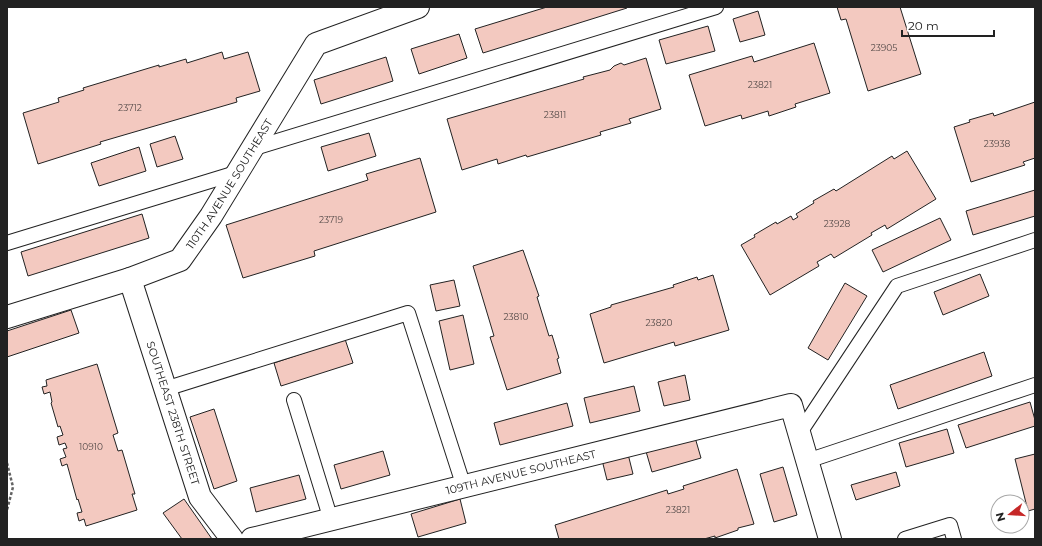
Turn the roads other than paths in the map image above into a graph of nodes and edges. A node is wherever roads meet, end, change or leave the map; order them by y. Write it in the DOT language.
graph roads {
  1 [pos="418,7"];
  2 [pos="716,7"];
  3 [pos="251,149"];
  4 [pos="236,173"];
  5 [pos="1035,240"];
  6 [pos="7,243"];
  7 [pos="130,279"];
  8 [pos="7,317"];
  9 [pos="1035,386"];
  10 [pos="166,389"];
  11 [pos="294,400"];
  12 [pos="799,434"];
  13 [pos="807,461"];
  14 [pos="464,487"];
  15 [pos="331,520"];
  16 [pos="232,539"];
  17 [pos="252,539"];
  18 [pos="830,539"];
  19 [pos="905,539"];
  20 [pos="954,539"];
  1 -- 3 [label="street, 110TH AVENUE SOUTHEAST"];
  2 -- 3 [label="lane"];
  3 -- 4 [label="street, 110TH AVENUE SOUTHEAST"];
  4 -- 6 [label="lane"];
  4 -- 7 [label="street, 110TH AVENUE SOUTHEAST"];
  5 -- 12 [label="lane"];
  7 -- 8 [label="street, 110TH AVENUE SOUTHEAST"];
  7 -- 10 [label="street, SOUTHEAST 238TH STREET"];
  9 -- 13 [label="lane"];
  10 -- 14 [label="lane"];
  10 -- 16 [label="street, SOUTHEAST 238TH STREET"];
  11 -- 15 [label="lane"];
  12 -- 13 [label="street"];
  12 -- 14 [label="street, 109TH AVENUE SOUTHEAST"];
  13 -- 18 [label="street"];
  14 -- 15 [label="street, 109TH AVENUE SOUTHEAST"];
  15 -- 17 [label="street, 109TH AVENUE SOUTHEAST"];
  19 -- 20 [label="lane"];
}
